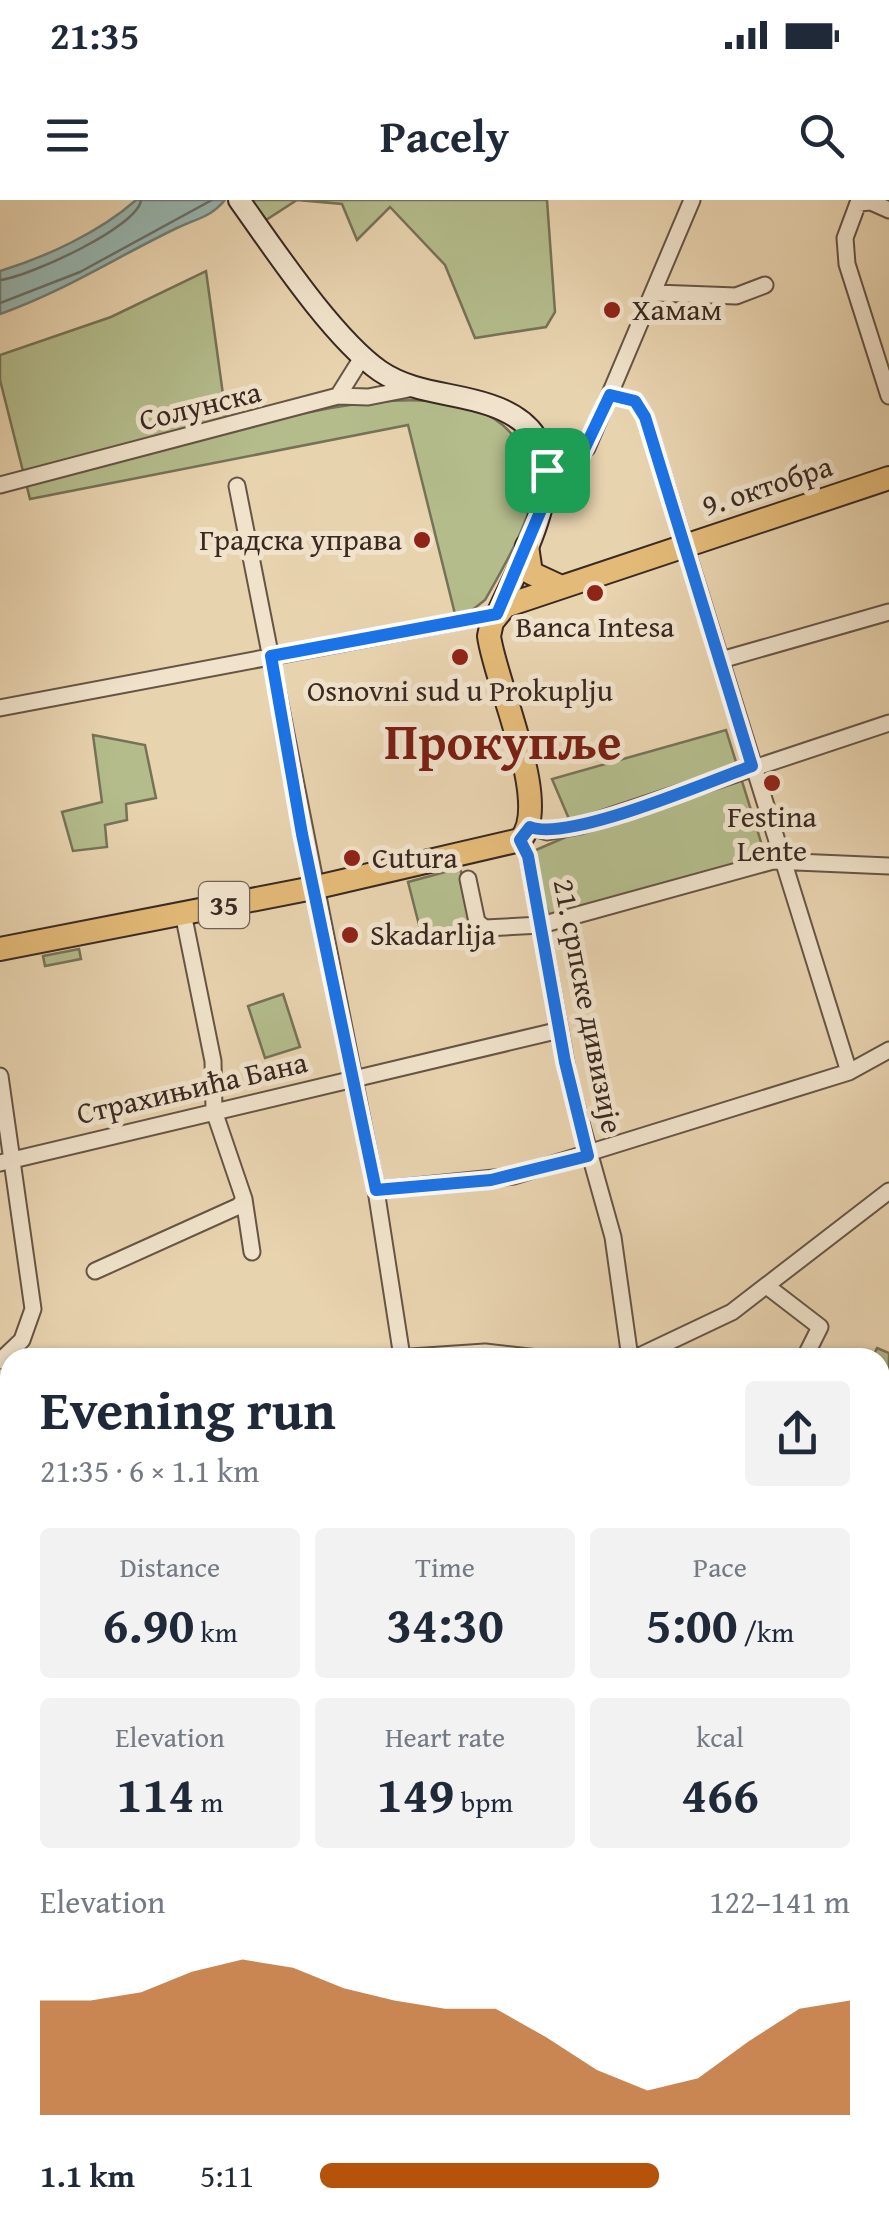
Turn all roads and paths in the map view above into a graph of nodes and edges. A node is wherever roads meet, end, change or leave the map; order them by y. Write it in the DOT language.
graph roads {
  1 [pos="239,200"];
  2 [pos="692,200"];
  3 [pos="864,202"];
  4 [pos="889,210"];
  5 [pos="765,285"];
  6 [pos="656,293"];
  7 [pos="363,356"];
  8 [pos="414,388"];
  9 [pos="610,395"];
  10 [pos="338,396"];
  11 [pos="889,396"];
  12 [pos="547,470"];
  13 [pos="889,478"];
  14 [pos="0,485"];
  15 [pos="236,486"];
  16 [pos="687,544"];
  17 [pos="527,546"];
  18 [pos="557,585"];
  19 [pos="889,612"];
  20 [pos="497,614"];
  21 [pos="271,656"];
  22 [pos="721,660"];
  23 [pos="0,708"];
  24 [pos="889,722"];
  25 [pos="752,766"];
  26 [pos="525,834"];
  27 [pos="783,860"];
  28 [pos="889,866"];
  29 [pos="468,879"];
  30 [pos="313,888"];
  31 [pos="183,913"];
  32 [pos="540,925"];
  33 [pos="0,949"];
  34 [pos="560,1030"];
  35 [pos="889,1050"];
  36 [pos="849,1072"];
  37 [pos="0,1076"];
  38 [pos="351,1079"];
  39 [pos="214,1111"];
  40 [pos="588,1156"];
  41 [pos="6,1161"];
  42 [pos="376,1190"];
  43 [pos="889,1191"];
  44 [pos="244,1199"];
  45 [pos="252,1252"];
  46 [pos="95,1271"];
  47 [pos="768,1287"];
  48 [pos="820,1327"];
  49 [pos="838,1328"];
  50 [pos="13,1348"];
  51 [pos="397,1348"];
  52 [pos="630,1348"];
  53 [pos="657,1348"];
  54 [pos="810,1348"];
  1 -- 7 [label="main road"];
  2 -- 6 [label="street"];
  3 -- 4 [label="street"];
  3 -- 11 [label="street"];
  5 -- 6 [label="street"];
  6 -- 9 [label="street"];
  7 -- 8 [label="main road"];
  7 -- 10 [label="street"];
  8 -- 10 [label="street, Солунска"];
  8 -- 12 [label="main road"];
  9 -- 12 [label="street"];
  9 -- 16 [label="street"];
  10 -- 14 [label="street, Солунска"];
  12 -- 17 [label="main road"];
  13 -- 16 [label="main road, 9. октобра"];
  15 -- 21 [label="street"];
  16 -- 18 [label="main road, 9. октобра"];
  16 -- 22 [label="street"];
  17 -- 18 [label="main road"];
  17 -- 20 [label="main road"];
  18 -- 20 [label="main road, 9. октобра"];
  19 -- 22 [label="street"];
  20 -- 21 [label="street"];
  20 -- 26 [label="main road, 21. српске дивизије"];
  21 -- 23 [label="street"];
  21 -- 30 [label="street"];
  22 -- 25 [label="street"];
  24 -- 25 [label="street"];
  25 -- 26 [label="street"];
  25 -- 27 [label="street"];
  26 -- 30 [label="main road, 35"];
  26 -- 32 [label="street, 21. српске дивизије"];
  27 -- 28 [label="street"];
  27 -- 32 [label="street"];
  27 -- 36 [label="street"];
  29 -- 32 [label="street"];
  30 -- 31 [label="main road, 35"];
  30 -- 38 [label="street"];
  31 -- 33 [label="main road, 35"];
  31 -- 39 [label="street"];
  32 -- 34 [label="street, 21. српске дивизије"];
  34 -- 38 [label="street, Страхињића Бана"];
  34 -- 40 [label="street, 21. српске дивизије"];
  35 -- 36 [label="street"];
  36 -- 40 [label="street"];
  37 -- 41 [label="street"];
  38 -- 39 [label="street, Страхињића Бана"];
  38 -- 42 [label="street"];
  39 -- 41 [label="street, Страхињића Бана"];
  39 -- 44 [label="street"];
  40 -- 42 [label="street"];
  40 -- 52 [label="street, 21. српске дивизије"];
  41 -- 50 [label="street"];
  42 -- 51 [label="street"];
  43 -- 47 [label="street"];
  44 -- 45 [label="street"];
  44 -- 46 [label="street"];
  47 -- 48 [label="street"];
  47 -- 53 [label="street"];
  48 -- 49 [label="street"];
  48 -- 54 [label="street"];
}
